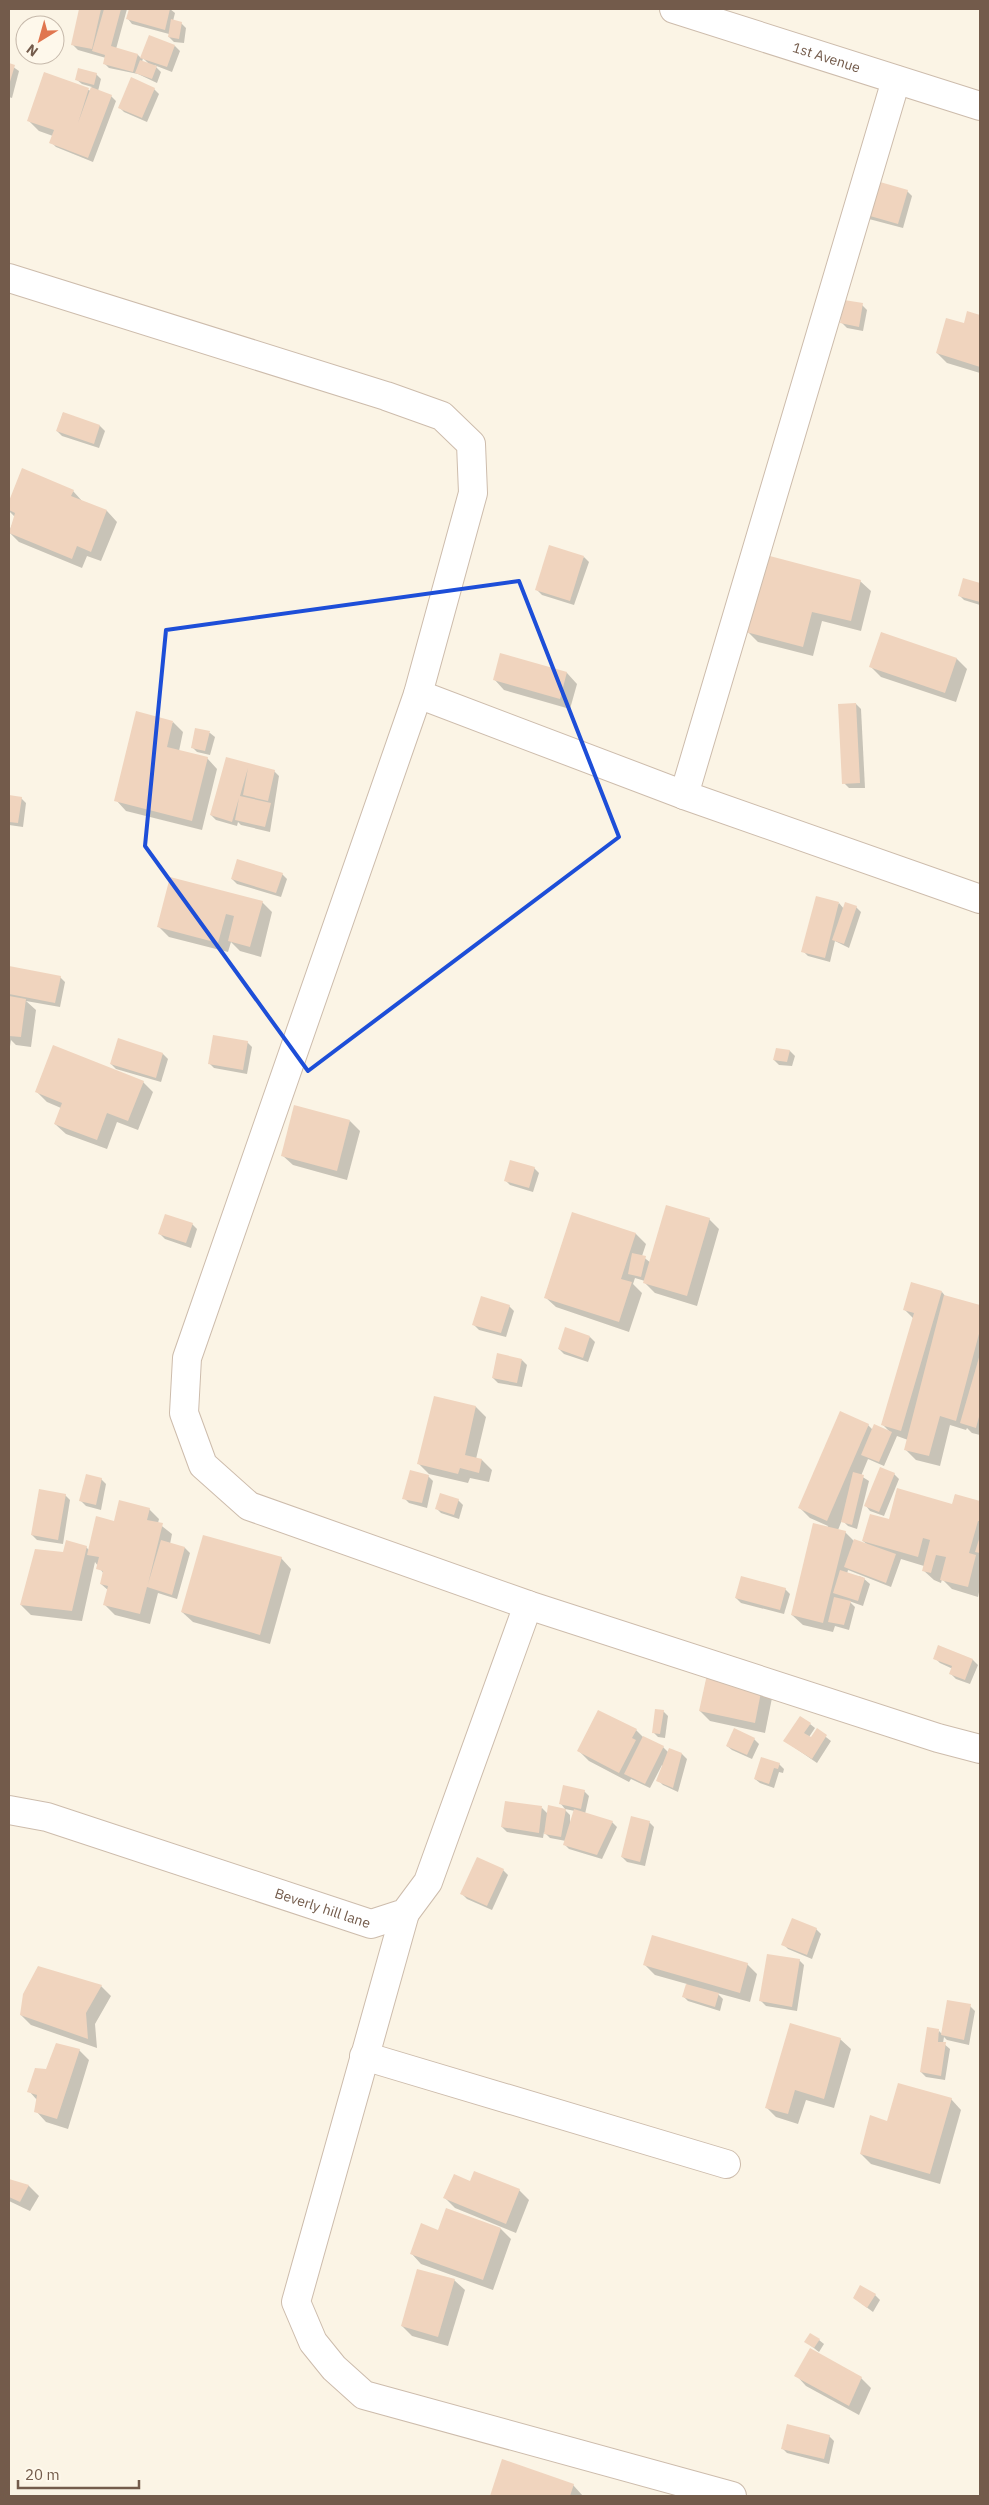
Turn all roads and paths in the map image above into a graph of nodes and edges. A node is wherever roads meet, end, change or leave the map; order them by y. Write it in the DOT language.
graph roads {
  1 [pos="674,9"];
  2 [pos="896,80"];
  3 [pos="980,106"];
  4 [pos="9,278"];
  5 [pos="418,694"];
  6 [pos="684,795"];
  7 [pos="980,899"];
  8 [pos="528,1605"];
  9 [pos="980,1749"];
  10 [pos="9,1810"];
  11 [pos="405,1913"];
  12 [pos="364,2056"];
  13 [pos="726,2164"];
  14 [pos="732,2496"];
  1 -- 2 [label="street, 1st Avenue"];
  2 -- 3 [label="street, 1st Avenue"];
  2 -- 6 [label="street"];
  4 -- 5 [label="street"];
  5 -- 6 [label="street"];
  5 -- 8 [label="street"];
  6 -- 7 [label="street"];
  8 -- 9 [label="street"];
  8 -- 11 [label="street"];
  10 -- 11 [label="street, Beverly hill lane"];
  11 -- 12 [label="street"];
  12 -- 13 [label="street"];
  12 -- 14 [label="street"];
}
